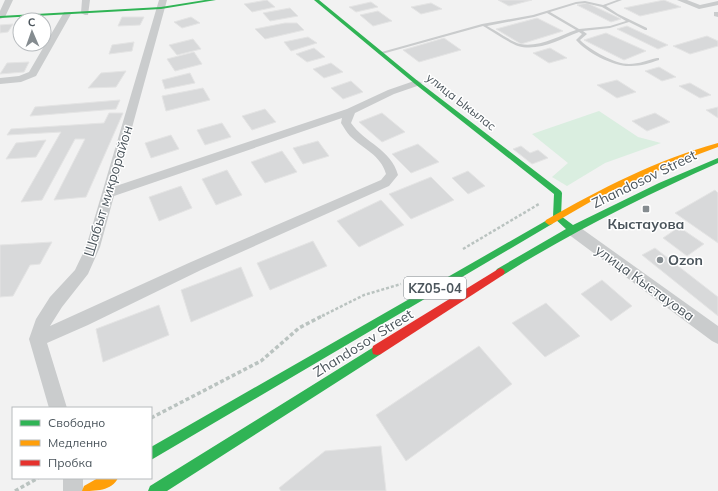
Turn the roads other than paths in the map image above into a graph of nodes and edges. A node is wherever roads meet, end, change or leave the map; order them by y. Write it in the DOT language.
graph roads {
  1 [pos="9,0"];
  2 [pos="86,0"];
  3 [pos="214,0"];
  4 [pos="316,0"];
  5 [pos="620,0"];
  6 [pos="681,0"];
  7 [pos="718,2"];
  8 [pos="162,4"];
  9 [pos="603,6"];
  10 [pos="547,12"];
  11 [pos="85,13"];
  12 [pos="67,14"];
  13 [pos="1,17"];
  14 [pos="630,21"];
  15 [pos="483,25"];
  16 [pos="646,29"];
  17 [pos="580,30"];
  18 [pos="380,53"];
  19 [pos="657,59"];
  20 [pos="0,82"];
  21 [pos="417,82"];
  22 [pos="350,112"];
  23 [pos="718,145"];
  24 [pos="718,160"];
  25 [pos="109,193"];
  26 [pos="557,217"];
  27 [pos="572,230"];
  28 [pos="718,336"];
  29 [pos="37,339"];
  30 [pos="58,407"];
  31 [pos="156,452"];
  32 [pos="73,479"];
  33 [pos="109,479"];
  34 [pos="167,488"];
  35 [pos="73,491"];
  36 [pos="89,491"];
  1 -- 13 [label="street"];
  2 -- 11 [label="street"];
  3 -- 8 [label="main road"];
  4 -- 18 [label="main road, улица Ыкылас"];
  5 -- 9 [label="lane"];
  6 -- 7 [label="street"];
  8 -- 11 [label="main road"];
  8 -- 25 [label="street, Шабыт микрорайон"];
  9 -- 10 [label="lane"];
  9 -- 14 [label="lane"];
  10 -- 15 [label="lane"];
  10 -- 17 [label="lane"];
  11 -- 12 [label="main road"];
  12 -- 13 [label="main road"];
  12 -- 20 [label="street"];
  14 -- 16 [label="lane"];
  14 -- 17 [label="lane"];
  15 -- 17 [label="lane"];
  15 -- 18 [label="lane"];
  17 -- 19 [label="lane"];
  18 -- 21 [label="main road, улица Ыкылас"];
  21 -- 22 [label="street"];
  21 -- 26 [label="main road, улица Ыкылас"];
  22 -- 25 [label="street"];
  22 -- 29 [label="street"];
  23 -- 26 [label="main road, Zhandosov Street / KZ05-04"];
  24 -- 27 [label="main road, Zhandosov Street / KZ05-04"];
  25 -- 29 [label="street, Шабыт микрорайон"];
  26 -- 27 [label="main road"];
  26 -- 31 [label="main road, Zhandosov Street / KZ05-04"];
  27 -- 28 [label="street, улица Кыстауова"];
  27 -- 34 [label="main road, Zhandosov Street / KZ05-04"];
  29 -- 30 [label="street"];
  31 -- 34 [label="street"];
  32 -- 35 [label="street"];
  33 -- 36 [label="main road"];
}
